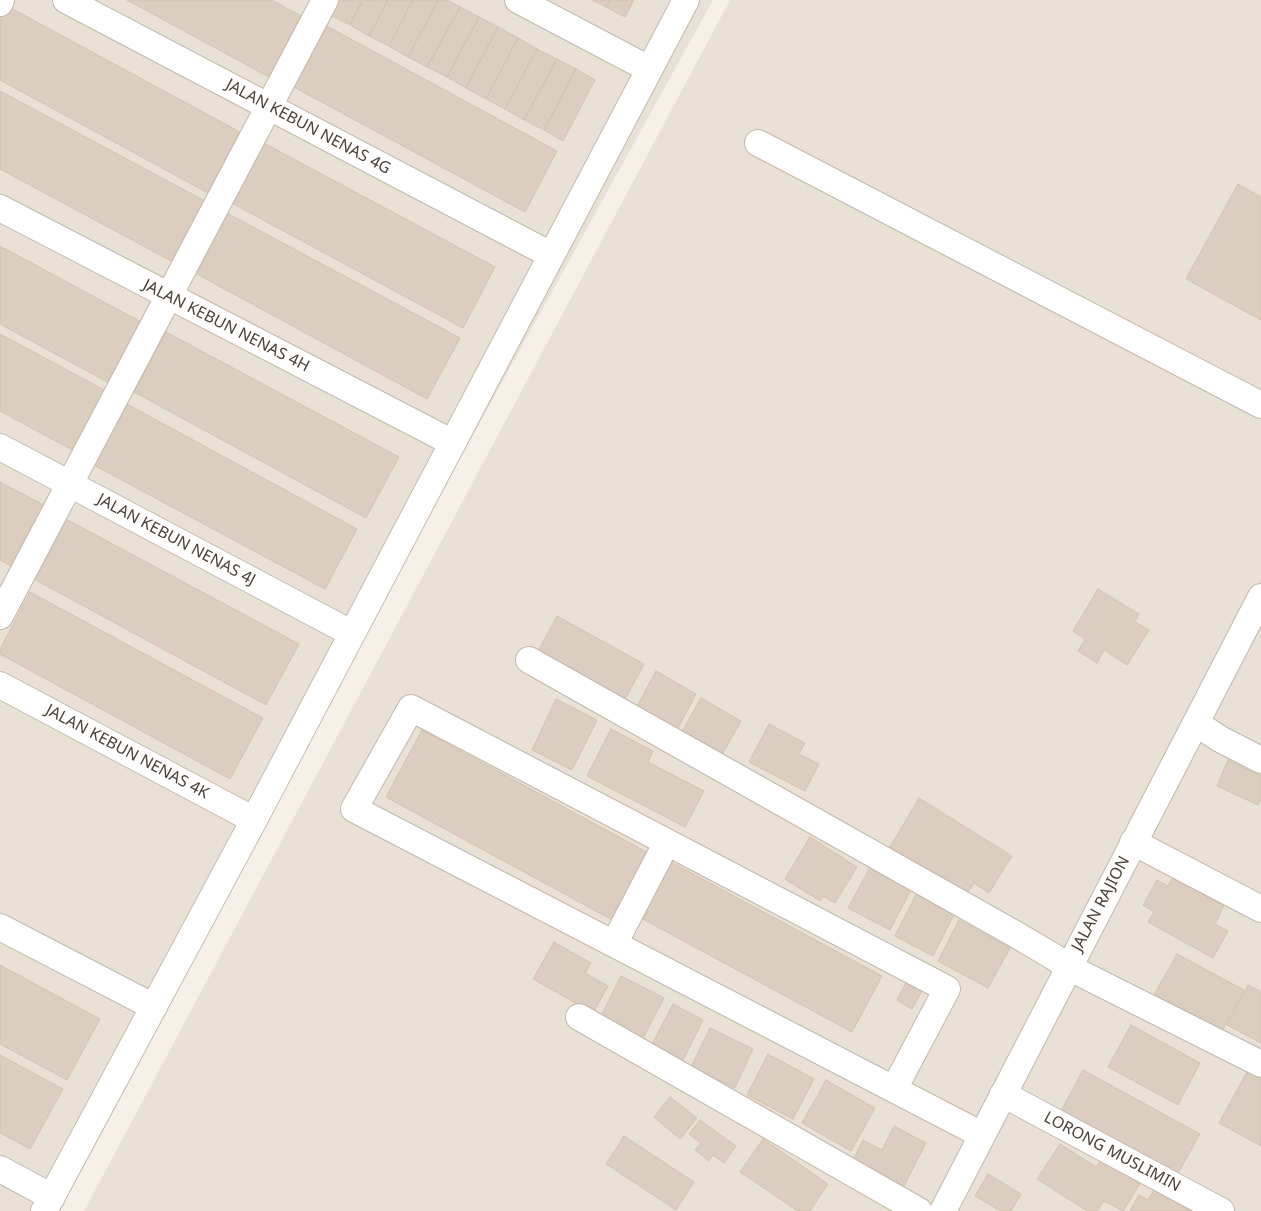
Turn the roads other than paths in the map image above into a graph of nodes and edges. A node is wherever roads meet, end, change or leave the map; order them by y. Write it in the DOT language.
graph roads {
  1 [pos="66,0"];
  2 [pos="325,0"];
  3 [pos="518,0"];
  4 [pos="686,0"];
  5 [pos="650,69"];
  6 [pos="268,106"];
  7 [pos="758,143"];
  8 [pos="0,208"];
  9 [pos="551,255"];
  10 [pos="169,296"];
  11 [pos="1261,405"];
  12 [pos="453,443"];
  13 [pos="0,447"];
  14 [pos="70,483"];
  15 [pos="1261,597"];
  16 [pos="0,616"];
  17 [pos="351,632"];
  18 [pos="529,660"];
  19 [pos="0,685"];
  20 [pos="1196,723"];
  21 [pos="1261,760"];
  22 [pos="254,820"];
  23 [pos="667,842"];
  24 [pos="1133,842"];
  25 [pos="1261,909"];
  26 [pos="0,927"];
  27 [pos="614,944"];
  28 [pos="1061,962"];
  29 [pos="154,1007"];
  30 [pos="579,1017"];
  31 [pos="1261,1064"];
  32 [pos="894,1089"];
  33 [pos="1003,1094"];
  34 [pos="982,1135"];
  35 [pos="0,1169"];
  36 [pos="48,1204"];
  37 [pos="919,1211"];
  38 [pos="942,1211"];
  39 [pos="1221,1211"];
  1 -- 6 [label="street, JALAN KEBUN NENAS 4G"];
  2 -- 6 [label="street"];
  3 -- 5 [label="street"];
  4 -- 5 [label="street"];
  5 -- 9 [label="street"];
  6 -- 9 [label="street, JALAN KEBUN NENAS 4G"];
  6 -- 10 [label="street"];
  7 -- 11 [label="street"];
  8 -- 10 [label="street, JALAN KEBUN NENAS 4H"];
  9 -- 12 [label="street"];
  10 -- 12 [label="street, JALAN KEBUN NENAS 4H"];
  10 -- 14 [label="street"];
  12 -- 17 [label="street"];
  13 -- 14 [label="street, JALAN KEBUN NENAS 4J"];
  14 -- 16 [label="street"];
  14 -- 17 [label="street, JALAN KEBUN NENAS 4J"];
  15 -- 20 [label="street, JALAN RAJION"];
  17 -- 22 [label="street"];
  18 -- 28 [label="street"];
  19 -- 22 [label="street, JALAN KEBUN NENAS 4K"];
  20 -- 21 [label="street"];
  20 -- 24 [label="street, JALAN RAJION"];
  22 -- 29 [label="street"];
  23 -- 27 [label="street"];
  23 -- 27 [label="street"];
  23 -- 32 [label="street"];
  24 -- 25 [label="street"];
  24 -- 28 [label="street, JALAN RAJION"];
  26 -- 29 [label="street"];
  27 -- 32 [label="street"];
  28 -- 31 [label="street"];
  28 -- 33 [label="street, JALAN RAJION"];
  29 -- 36 [label="street"];
  30 -- 37 [label="street"];
  32 -- 34 [label="street"];
  33 -- 34 [label="street, JALAN RAJION"];
  33 -- 39 [label="street, LORONG MUSLIMIN"];
  34 -- 38 [label="street, JALAN RAJION"];
  35 -- 36 [label="street"];
}
